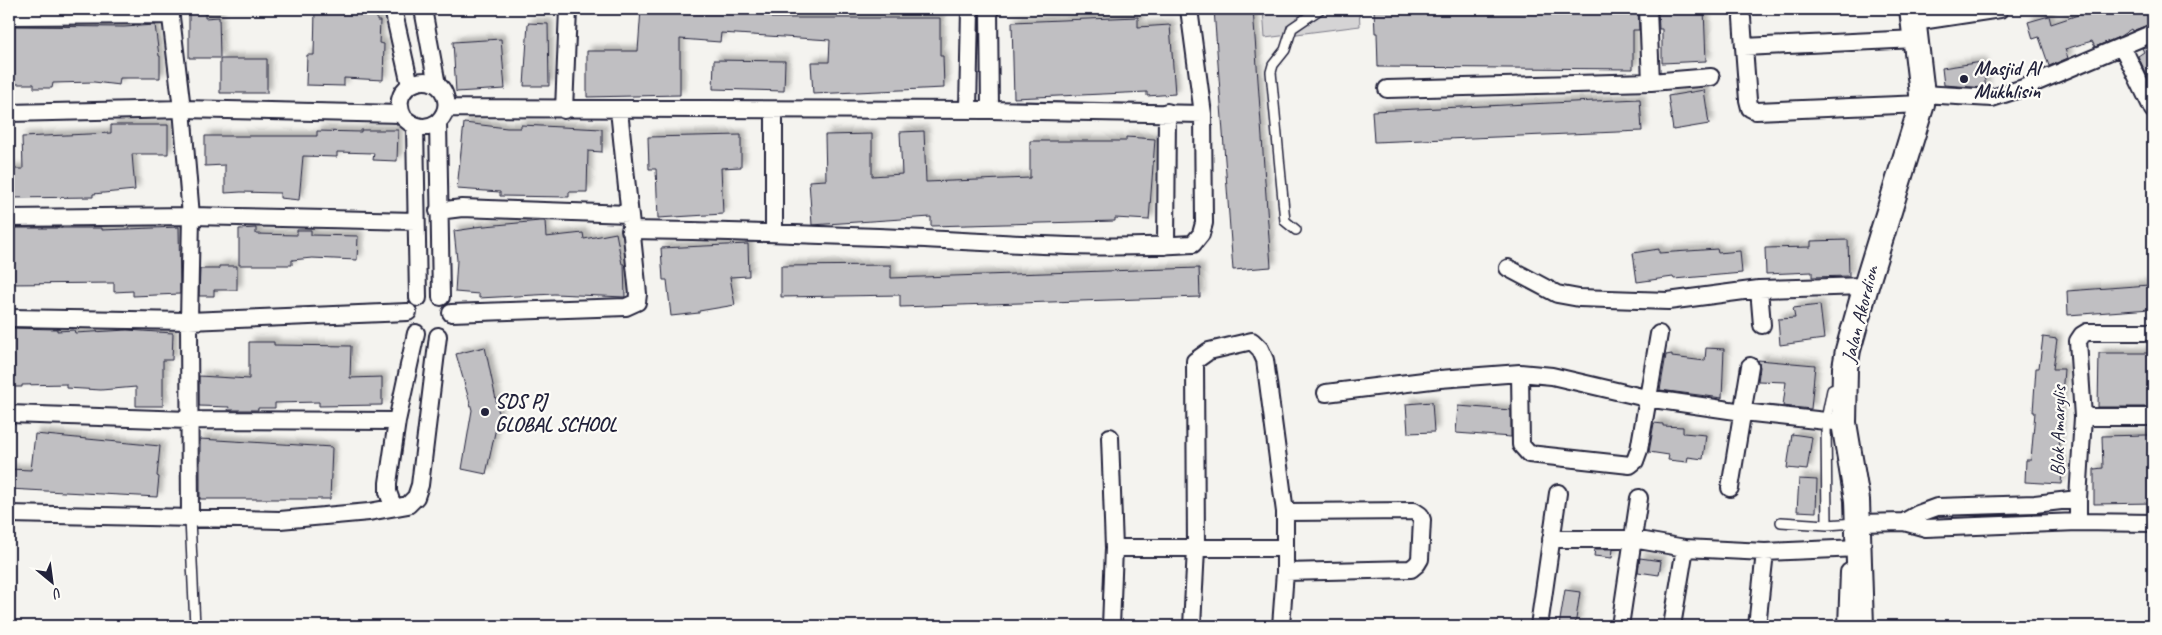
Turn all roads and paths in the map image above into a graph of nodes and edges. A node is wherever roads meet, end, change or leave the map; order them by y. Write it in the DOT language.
graph roads {
  1 [pos="393,9"];
  2 [pos="423,9"];
  3 [pos="568,9"];
  4 [pos="970,9"];
  5 [pos="989,9"];
  6 [pos="1189,9"];
  7 [pos="1320,9"];
  8 [pos="1648,9"];
  9 [pos="2000,9"];
  10 [pos="171,12"];
  11 [pos="9,16"];
  12 [pos="1742,18"];
  13 [pos="1914,23"];
  14 [pos="2153,33"];
  15 [pos="2122,46"];
  16 [pos="1744,47"];
  17 [pos="1711,77"];
  18 [pos="1651,82"];
  19 [pos="410,84"];
  20 [pos="437,86"];
  21 [pos="1387,89"];
  22 [pos="1922,99"];
  23 [pos="182,109"];
  24 [pos="564,110"];
  25 [pos="619,110"];
  26 [pos="774,110"];
  27 [pos="968,110"];
  28 [pos="990,110"];
  29 [pos="2153,110"];
  30 [pos="1167,112"];
  31 [pos="9,113"];
  32 [pos="401,114"];
  33 [pos="1203,114"];
  34 [pos="442,115"];
  35 [pos="415,126"];
  36 [pos="438,211"];
  37 [pos="191,216"];
  38 [pos="9,218"];
  39 [pos="416,221"];
  40 [pos="630,222"];
  41 [pos="1296,230"];
  42 [pos="774,232"];
  43 [pos="1166,246"];
  44 [pos="1508,268"];
  45 [pos="1866,286"];
  46 [pos="1759,289"];
  47 [pos="418,298"];
  48 [pos="440,298"];
  49 [pos="408,312"];
  50 [pos="451,313"];
  51 [pos="9,318"];
  52 [pos="189,321"];
  53 [pos="1762,326"];
  54 [pos="2153,332"];
  55 [pos="416,333"];
  56 [pos="1659,334"];
  57 [pos="438,336"];
  58 [pos="1750,366"];
  59 [pos="1520,373"];
  60 [pos="1326,393"];
  61 [pos="1646,398"];
  62 [pos="1743,412"];
  63 [pos="9,414"];
  64 [pos="2083,417"];
  65 [pos="2153,418"];
  66 [pos="190,420"];
  67 [pos="397,421"];
  68 [pos="1835,421"];
  69 [pos="1110,437"];
  70 [pos="1730,488"];
  71 [pos="1558,493"];
  72 [pos="1639,498"];
  73 [pos="2078,499"];
  74 [pos="2036,504"];
  75 [pos="393,506"];
  76 [pos="1284,512"];
  77 [pos="9,514"];
  78 [pos="190,519"];
  79 [pos="1781,522"];
  80 [pos="1904,522"];
  81 [pos="2078,522"];
  82 [pos="1859,523"];
  83 [pos="2153,523"];
  84 [pos="1827,525"];
  85 [pos="2034,525"];
  86 [pos="1633,538"];
  87 [pos="1551,539"];
  88 [pos="1114,548"];
  89 [pos="1285,548"];
  90 [pos="1684,548"];
  91 [pos="1196,549"];
  92 [pos="1854,549"];
  93 [pos="1765,552"];
  94 [pos="1285,572"];
  95 [pos="195,626"];
  96 [pos="1111,626"];
  97 [pos="1192,626"];
  98 [pos="1281,626"];
  99 [pos="1539,626"];
  100 [pos="1620,626"];
  101 [pos="1672,626"];
  102 [pos="1757,626"];
  103 [pos="1847,626"];
  104 [pos="1861,626"];
  1 -- 19 [label="street"];
  2 -- 20 [label="street"];
  3 -- 24 [label="street"];
  4 -- 27 [label="street"];
  5 -- 28 [label="street"];
  6 -- 33 [label="street"];
  7 -- 41 [label="lane"];
  8 -- 18 [label="street"];
  9 -- 13 [label="street"];
  10 -- 11 [label="street"];
  10 -- 23 [label="street"];
  12 -- 16 [label="street"];
  13 -- 16 [label="street"];
  13 -- 22 [label="street, Jalan Akordion"];
  14 -- 15 [label="street"];
  15 -- 22 [label="street"];
  15 -- 29 [label="street"];
  16 -- 22 [label="street"];
  17 -- 18 [label="street"];
  18 -- 21 [label="street"];
  19 -- 20 [label="street"];
  19 -- 32 [label="street"];
  20 -- 34 [label="street"];
  22 -- 45 [label="street, Jalan Akordion"];
  23 -- 31 [label="street"];
  23 -- 32 [label="street"];
  23 -- 37 [label="street"];
  24 -- 25 [label="street"];
  24 -- 34 [label="street"];
  25 -- 26 [label="street"];
  25 -- 40 [label="street"];
  26 -- 27 [label="street"];
  26 -- 42 [label="street"];
  27 -- 28 [label="street"];
  28 -- 30 [label="street"];
  30 -- 33 [label="street"];
  30 -- 43 [label="street"];
  32 -- 35 [label="street"];
  33 -- 43 [label="street"];
  34 -- 35 [label="street"];
  34 -- 36 [label="street"];
  35 -- 39 [label="street"];
  36 -- 40 [label="street"];
  36 -- 48 [label="street"];
  37 -- 38 [label="street"];
  37 -- 39 [label="street"];
  37 -- 52 [label="street"];
  39 -- 47 [label="street"];
  40 -- 42 [label="street"];
  40 -- 50 [label="street"];
  42 -- 43 [label="street"];
  44 -- 46 [label="street"];
  45 -- 46 [label="street"];
  45 -- 68 [label="street, Jalan Akordion"];
  46 -- 53 [label="street"];
  47 -- 48 [label="street"];
  47 -- 49 [label="street"];
  48 -- 50 [label="street"];
  49 -- 52 [label="street"];
  49 -- 55 [label="street"];
  50 -- 57 [label="street"];
  51 -- 52 [label="street"];
  52 -- 66 [label="street"];
  54 -- 64 [label="street, Blok Amarylis"];
  55 -- 57 [label="street"];
  55 -- 67 [label="street"];
  56 -- 61 [label="street"];
  57 -- 75 [label="street"];
  58 -- 62 [label="street"];
  59 -- 60 [label="street"];
  59 -- 61 [label="street"];
  59 -- 61 [label="street"];
  61 -- 62 [label="street"];
  62 -- 68 [label="street"];
  62 -- 70 [label="street"];
  63 -- 66 [label="street"];
  64 -- 65 [label="street"];
  64 -- 73 [label="street, Blok Amarylis"];
  66 -- 67 [label="street"];
  66 -- 78 [label="street"];
  67 -- 75 [label="street"];
  68 -- 82 [label="street, Jalan Akordion"];
  68 -- 84 [label="lane"];
  69 -- 88 [label="street"];
  71 -- 87 [label="street"];
  72 -- 86 [label="street"];
  73 -- 74 [label="street"];
  73 -- 81 [label="street, Blok Amarylis"];
  74 -- 80 [label="street"];
  74 -- 85 [label="street"];
  75 -- 78 [label="street"];
  76 -- 89 [label="street"];
  76 -- 91 [label="street"];
  76 -- 94 [label="street"];
  77 -- 78 [label="street"];
  78 -- 95 [label="lane"];
  79 -- 84 [label="lane"];
  80 -- 82 [label="street"];
  80 -- 85 [label="street"];
  81 -- 83 [label="street"];
  81 -- 85 [label="street"];
  82 -- 84 [label="lane"];
  82 -- 92 [label="street, Jalan Akordion"];
  86 -- 87 [label="street"];
  86 -- 90 [label="street"];
  86 -- 100 [label="street"];
  87 -- 99 [label="street"];
  88 -- 91 [label="street"];
  88 -- 96 [label="street"];
  89 -- 91 [label="street"];
  89 -- 94 [label="street"];
  90 -- 93 [label="street"];
  90 -- 101 [label="street"];
  91 -- 97 [label="street"];
  92 -- 93 [label="street"];
  92 -- 103 [label="street"];
  92 -- 104 [label="street, Jalan Akordion"];
  93 -- 102 [label="street"];
  94 -- 98 [label="street"];
}
